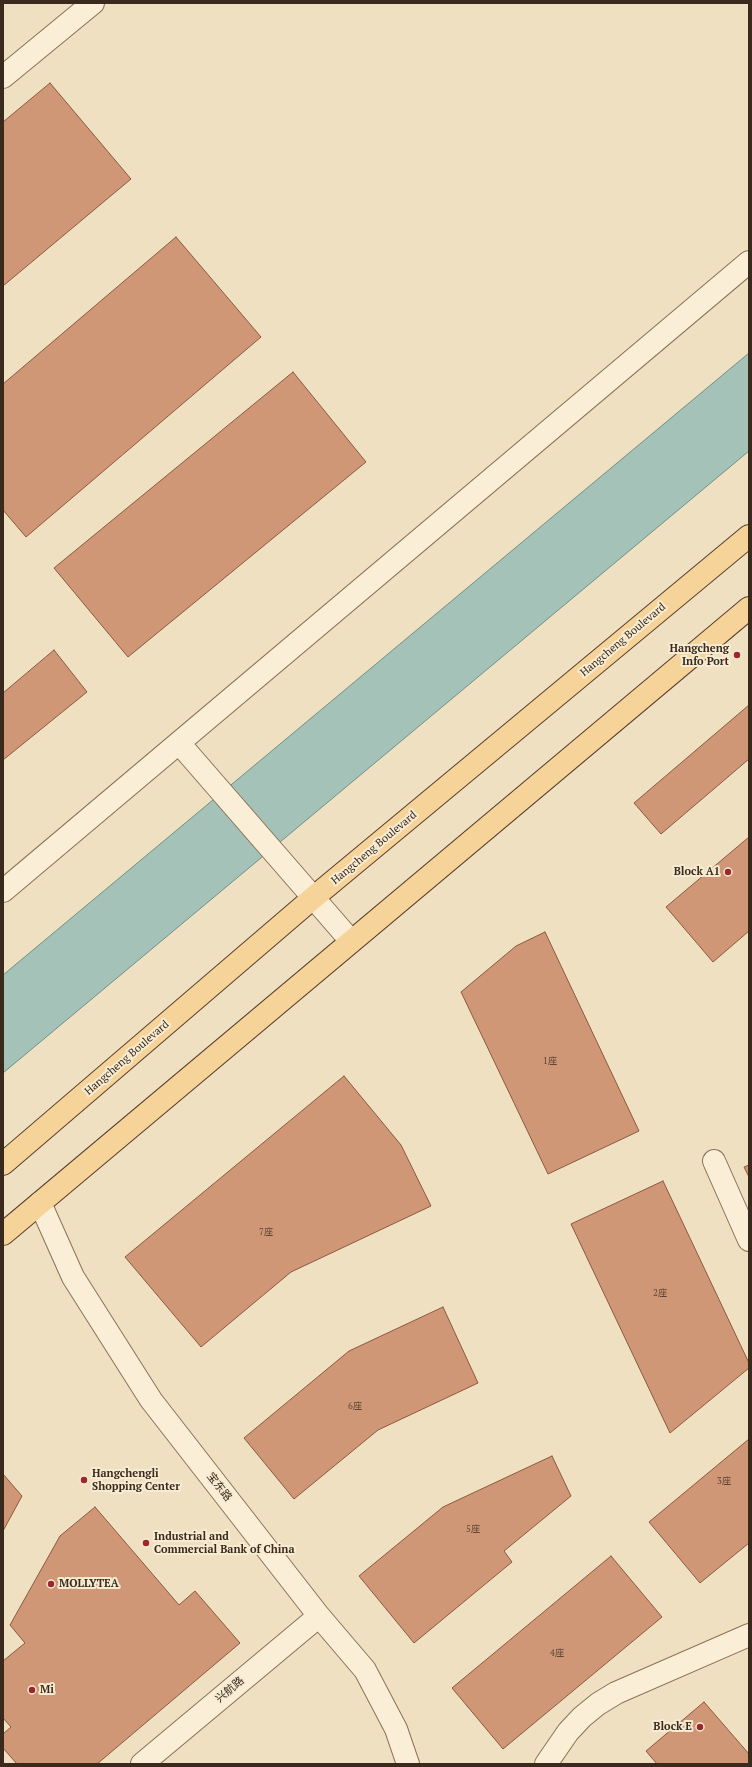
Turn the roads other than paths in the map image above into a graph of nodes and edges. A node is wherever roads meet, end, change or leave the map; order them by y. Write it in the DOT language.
graph roads {
  1 [pos="93,3"];
  2 [pos="3,77"];
  3 [pos="749,262"];
  4 [pos="749,536"];
  5 [pos="749,608"];
  6 [pos="183,748"];
  7 [pos="3,891"];
  8 [pos="313,898"];
  9 [pos="351,941"];
  10 [pos="714,1161"];
  11 [pos="3,1164"];
  12 [pos="40,1203"];
  13 [pos="3,1234"];
  14 [pos="749,1240"];
  15 [pos="319,1616"];
  16 [pos="749,1635"];
  17 [pos="142,1764"];
  18 [pos="408,1764"];
  19 [pos="546,1764"];
  1 -- 2 [label="street"];
  3 -- 6 [label="street"];
  4 -- 8 [label="main road, Hangcheng Boulevard"];
  5 -- 9 [label="main road"];
  6 -- 7 [label="street"];
  6 -- 8 [label="street"];
  8 -- 9 [label="street"];
  8 -- 11 [label="main road, Hangcheng Boulevard"];
  9 -- 12 [label="main road"];
  10 -- 14 [label="street"];
  12 -- 13 [label="main road"];
  12 -- 15 [label="street, 宝东路"];
  15 -- 17 [label="street, 兴航路"];
  15 -- 18 [label="street, 宝东路"];
  16 -- 19 [label="street"];
}
